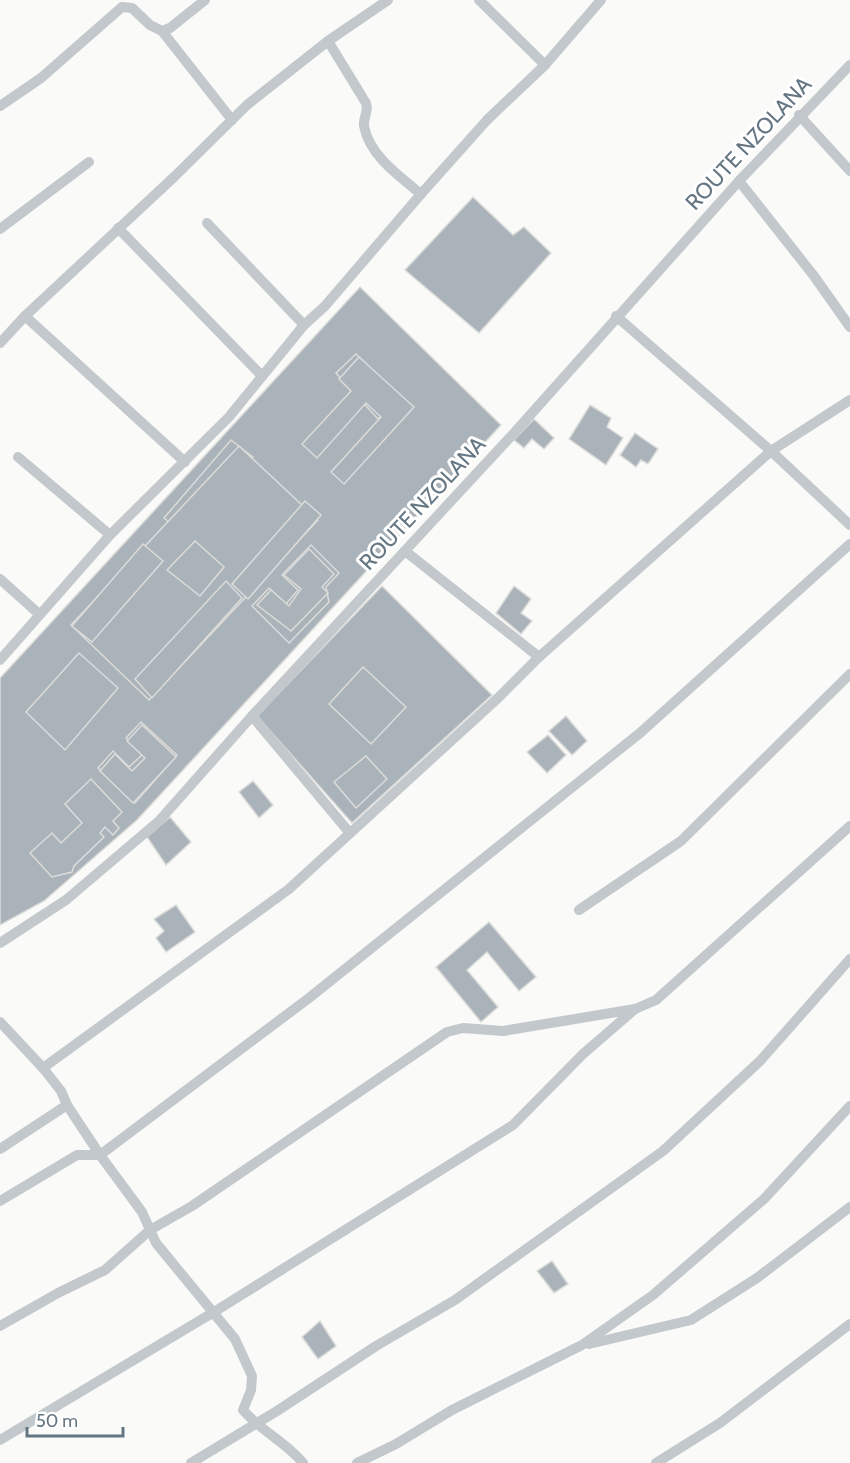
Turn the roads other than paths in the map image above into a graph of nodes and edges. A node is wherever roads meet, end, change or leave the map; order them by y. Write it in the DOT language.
graph roads {
  1 [pos="205,0"];
  2 [pos="388,0"];
  3 [pos="479,0"];
  4 [pos="601,0"];
  5 [pos="162,31"];
  6 [pos="328,41"];
  7 [pos="545,65"];
  8 [pos="850,65"];
  9 [pos="0,106"];
  10 [pos="799,116"];
  11 [pos="232,120"];
  12 [pos="89,162"];
  13 [pos="850,171"];
  14 [pos="739,181"];
  15 [pos="421,194"];
  16 [pos="207,223"];
  17 [pos="118,228"];
  18 [pos="0,229"];
  19 [pos="25,316"];
  20 [pos="616,316"];
  21 [pos="304,325"];
  22 [pos="850,327"];
  23 [pos="0,344"];
  24 [pos="261,375"];
  25 [pos="850,400"];
  26 [pos="771,451"];
  27 [pos="18,457"];
  28 [pos="185,462"];
  29 [pos="850,525"];
  30 [pos="110,535"];
  31 [pos="850,544"];
  32 [pos="405,550"];
  33 [pos="0,579"];
  34 [pos="39,614"];
  35 [pos="539,657"];
  36 [pos="0,660"];
  37 [pos="850,674"];
  38 [pos="252,716"];
  39 [pos="850,826"];
  40 [pos="349,832"];
  41 [pos="579,910"];
  42 [pos="0,943"];
  43 [pos="850,959"];
  44 [pos="635,1009"];
  45 [pos="0,1022"];
  46 [pos="43,1068"];
  47 [pos="67,1105"];
  48 [pos="850,1106"];
  49 [pos="0,1149"];
  50 [pos="100,1155"];
  51 [pos="0,1201"];
  52 [pos="850,1207"];
  53 [pos="150,1230"];
  54 [pos="214,1312"];
  55 [pos="850,1324"];
  56 [pos="0,1326"];
  57 [pos="582,1345"];
  58 [pos="256,1425"];
  59 [pos="0,1440"];
  60 [pos="191,1463"];
  61 [pos="303,1463"];
  62 [pos="357,1463"];
  63 [pos="656,1463"];
  1 -- 5 [label="street"];
  2 -- 6 [label="street"];
  3 -- 7 [label="street"];
  4 -- 7 [label="street"];
  5 -- 9 [label="street"];
  5 -- 11 [label="street"];
  6 -- 11 [label="street"];
  6 -- 15 [label="street"];
  7 -- 15 [label="street"];
  8 -- 10 [label="street, ROUTE NZOLANA"];
  10 -- 13 [label="street"];
  10 -- 14 [label="street, ROUTE NZOLANA"];
  11 -- 17 [label="street"];
  12 -- 18 [label="street"];
  14 -- 20 [label="street, ROUTE NZOLANA"];
  14 -- 22 [label="street"];
  15 -- 21 [label="street"];
  16 -- 21 [label="street"];
  17 -- 19 [label="street"];
  17 -- 24 [label="street"];
  19 -- 23 [label="street"];
  19 -- 28 [label="street"];
  20 -- 26 [label="street"];
  20 -- 32 [label="street, ROUTE NZOLANA"];
  21 -- 24 [label="street"];
  24 -- 28 [label="street"];
  25 -- 26 [label="street"];
  26 -- 29 [label="street"];
  26 -- 35 [label="street"];
  27 -- 30 [label="street"];
  28 -- 30 [label="street"];
  30 -- 34 [label="street"];
  31 -- 50 [label="street"];
  32 -- 35 [label="street"];
  32 -- 38 [label="street, ROUTE NZOLANA"];
  33 -- 34 [label="street"];
  34 -- 36 [label="street"];
  35 -- 40 [label="street"];
  37 -- 41 [label="street"];
  38 -- 40 [label="street"];
  38 -- 42 [label="street, ROUTE NZOLANA"];
  39 -- 44 [label="street"];
  40 -- 46 [label="street"];
  43 -- 58 [label="street"];
  44 -- 53 [label="street"];
  44 -- 54 [label="street"];
  45 -- 46 [label="street"];
  46 -- 47 [label="street"];
  47 -- 49 [label="street"];
  47 -- 50 [label="street"];
  48 -- 57 [label="street"];
  50 -- 51 [label="street"];
  50 -- 53 [label="street"];
  52 -- 57 [label="street"];
  53 -- 54 [label="street"];
  53 -- 56 [label="street"];
  54 -- 58 [label="street"];
  54 -- 59 [label="street"];
  55 -- 63 [label="street"];
  57 -- 62 [label="street"];
  58 -- 60 [label="street"];
  58 -- 61 [label="street"];
}
